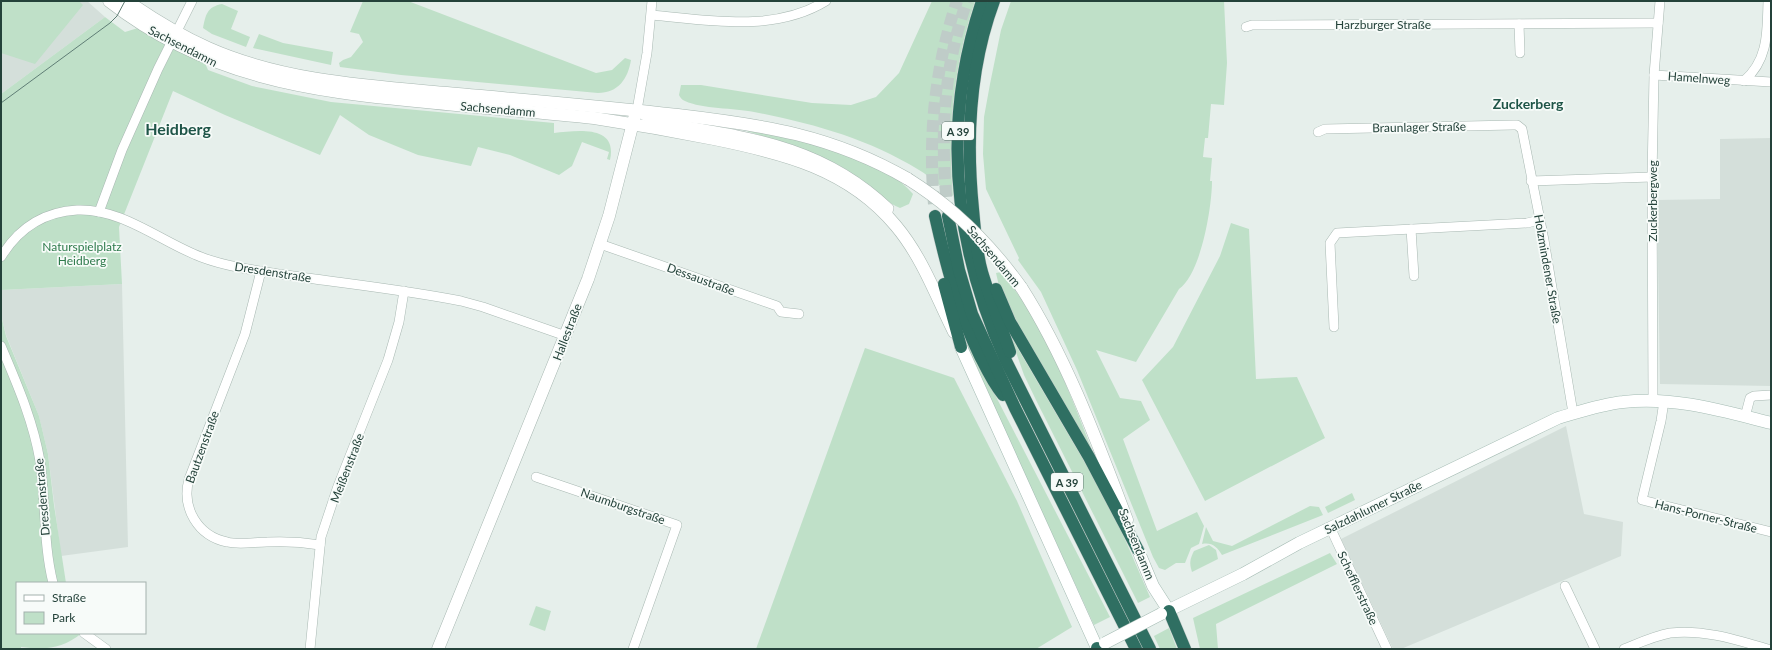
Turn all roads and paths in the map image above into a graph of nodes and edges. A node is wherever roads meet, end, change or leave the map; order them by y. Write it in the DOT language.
graph roads {
  1 [pos="109,1"];
  2 [pos="127,1"];
  3 [pos="192,1"];
  4 [pos="652,1"];
  5 [pos="826,1"];
  6 [pos="982,1"];
  7 [pos="994,1"];
  8 [pos="1660,1"];
  9 [pos="1768,1"];
  10 [pos="652,15"];
  11 [pos="1658,23"];
  12 [pos="1520,24"];
  13 [pos="1246,27"];
  14 [pos="175,37"];
  15 [pos="1520,53"];
  16 [pos="1654,75"];
  17 [pos="1744,81"];
  18 [pos="1771,82"];
  19 [pos="637,110"];
  20 [pos="634,123"];
  21 [pos="1520,126"];
  22 [pos="1318,132"];
  23 [pos="1652,177"];
  24 [pos="1531,181"];
  25 [pos="934,204"];
  26 [pos="972,205"];
  27 [pos="99,212"];
  28 [pos="887,215"];
  29 [pos="935,216"];
  30 [pos="948,216"];
  31 [pos="1540,220"];
  32 [pos="1411,229"];
  33 [pos="600,244"];
  34 [pos="1,257"];
  35 [pos="262,271"];
  36 [pos="1414,276"];
  37 [pos="404,291"];
  38 [pos="799,314"];
  39 [pos="1334,327"];
  40 [pos="566,336"];
  41 [pos="1,346"];
  42 [pos="961,347"];
  43 [pos="1023,394"];
  44 [pos="1771,395"];
  45 [pos="1658,401"];
  46 [pos="1015,408"];
  47 [pos="1573,414"];
  48 [pos="1746,417"];
  49 [pos="1771,424"];
  50 [pos="536,477"];
  51 [pos="1330,527"];
  52 [pos="1771,532"];
  53 [pos="320,545"];
  54 [pos="1138,550"];
  55 [pos="53,582"];
  56 [pos="1565,586"];
  57 [pos="1165,612"];
  58 [pos="85,634"];
  59 [pos="1098,647"];
  60 [pos="106,649"];
  61 [pos="310,649"];
  62 [pos="438,649"];
  63 [pos="634,649"];
  64 [pos="1136,649"];
  65 [pos="1150,649"];
  66 [pos="1185,649"];
  67 [pos="1387,649"];
  68 [pos="1594,649"];
  69 [pos="1624,649"];
  70 [pos="1768,649"];
  1 -- 14 [label="street, Sachsendamm"];
  2 -- 14 [label="street, Sachsendamm"];
  3 -- 14 [label="street"];
  4 -- 10 [label="street, Hallestraße"];
  5 -- 10 [label="street"];
  6 -- 43 [label="highway, A 39"];
  7 -- 26 [label="highway"];
  8 -- 11 [label="street, Zuckerbergweg"];
  9 -- 17 [label="street, Hamelnweg"];
  10 -- 19 [label="street, Hallestraße"];
  11 -- 12 [label="street, Harzburger Straße"];
  11 -- 16 [label="street, Zuckerbergweg"];
  12 -- 13 [label="street, Harzburger Straße"];
  12 -- 15 [label="street"];
  14 -- 19 [label="street, Sachsendamm"];
  14 -- 20 [label="street, Sachsendamm"];
  14 -- 27 [label="street"];
  16 -- 17 [label="street, Hamelnweg"];
  16 -- 23 [label="street, Zuckerbergweg"];
  17 -- 18 [label="street, Hamelnweg"];
  19 -- 20 [label="street, Hallestraße"];
  19 -- 28 [label="street, Sachsendamm"];
  19 -- 54 [label="street, Sachsendamm, bridge"];
  20 -- 28 [label="street, Sachsendamm"];
  20 -- 33 [label="street, Hallestraße"];
  21 -- 22 [label="street, Braunlager Straße"];
  21 -- 24 [label="street, Holzmindener Straße"];
  23 -- 24 [label="street"];
  23 -- 45 [label="street, Zuckerbergweg"];
  24 -- 31 [label="street, Holzmindener Straße"];
  25 -- 29 [label="highway"];
  26 -- 43 [label="highway"];
  26 -- 54 [label="highway"];
  27 -- 34 [label="street, Dresdenstraße"];
  27 -- 35 [label="street, Dresdenstraße"];
  28 -- 42 [label="street, Sachsendamm"];
  29 -- 42 [label="highway"];
  29 -- 46 [label="highway"];
  30 -- 46 [label="highway, A 39"];
  31 -- 32 [label="street"];
  31 -- 47 [label="street, Holzmindener Straße"];
  32 -- 36 [label="street"];
  32 -- 39 [label="street"];
  33 -- 38 [label="street, Dessaustraße"];
  33 -- 40 [label="street, Hallestraße"];
  35 -- 37 [label="street, Dresdenstraße"];
  35 -- 53 [label="street, Bautzenstraße"];
  37 -- 40 [label="street, Dresdenstraße"];
  37 -- 53 [label="street, Meißenstraße"];
  40 -- 62 [label="street, Hallestraße"];
  41 -- 55 [label="street, Dresdenstraße"];
  42 -- 59 [label="street, Sachsendamm"];
  43 -- 65 [label="highway, A 39"];
  44 -- 48 [label="street"];
  45 -- 47 [label="street, Salzdahlumer Straße"];
  45 -- 48 [label="street, Salzdahlumer Straße"];
  45 -- 52 [label="street, Hans-Porner-Straße"];
  46 -- 64 [label="highway, A 39"];
  47 -- 51 [label="street, Salzdahlumer Straße"];
  48 -- 49 [label="street, Salzdahlumer Straße"];
  50 -- 63 [label="street, Naumburgstraße"];
  51 -- 57 [label="street, Salzdahlumer Straße"];
  51 -- 67 [label="street, Schefflerstraße"];
  53 -- 61 [label="street, Meißenstraße"];
  54 -- 57 [label="street, Sachsendamm"];
  56 -- 68 [label="street"];
  57 -- 59 [label="street, Salzdahlumer Straße, bridge"];
  57 -- 66 [label="highway"];
  58 -- 60 [label="street"];
  69 -- 70 [label="street"];
}
